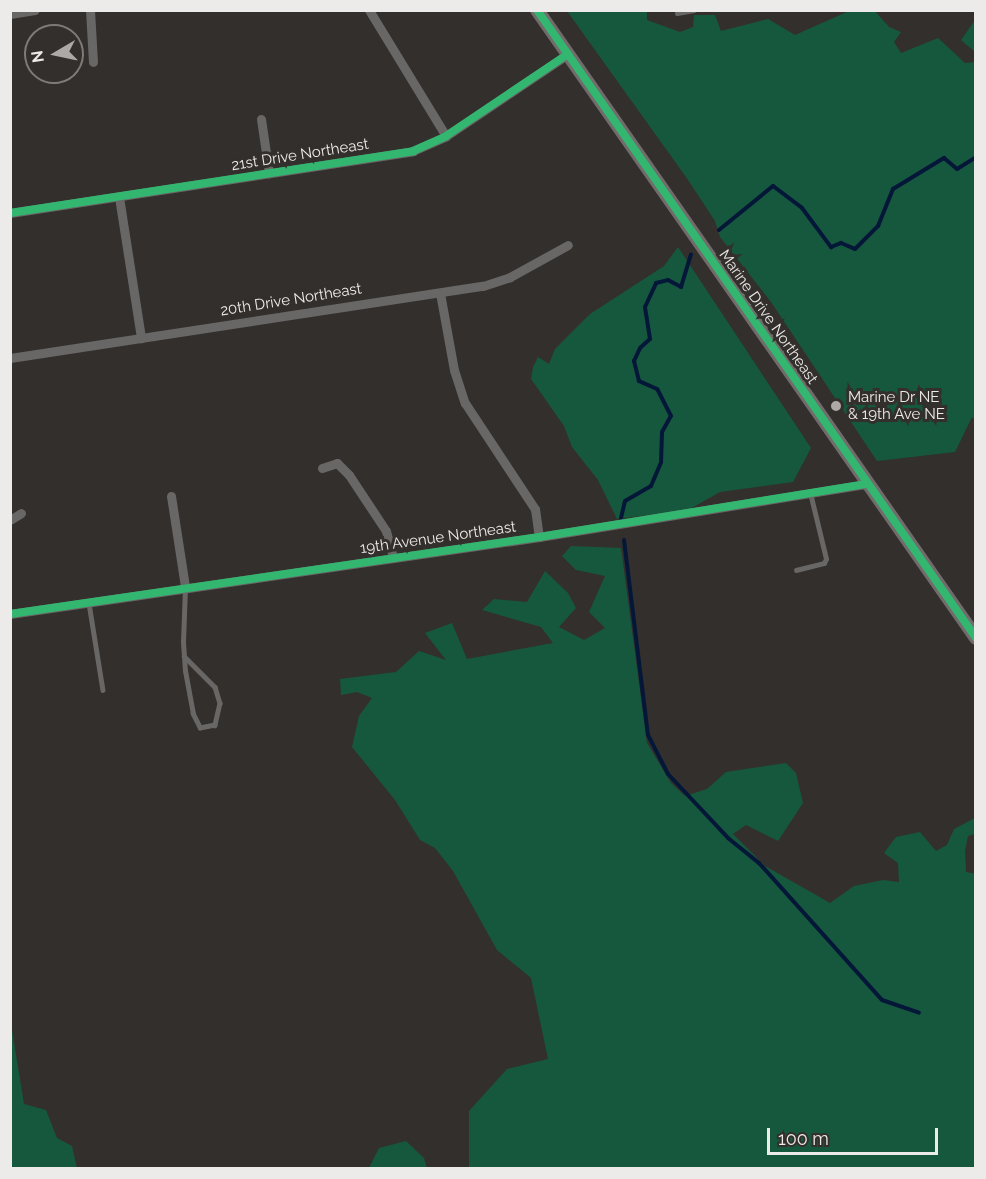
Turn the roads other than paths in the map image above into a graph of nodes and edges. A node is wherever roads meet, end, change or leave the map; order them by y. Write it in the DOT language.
graph roads {
  1 [pos="35,10"];
  2 [pos="90,10"];
  3 [pos="369,10"];
  4 [pos="537,10"];
  5 [pos="694,10"];
  6 [pos="677,13"];
  7 [pos="10,14"];
  8 [pos="568,54"];
  9 [pos="93,62"];
  10 [pos="261,119"];
  11 [pos="446,136"];
  12 [pos="268,173"];
  13 [pos="119,197"];
  14 [pos="10,213"];
  15 [pos="568,245"];
  16 [pos="440,293"];
  17 [pos="141,338"];
  18 [pos="10,358"];
  19 [pos="322,468"];
  20 [pos="867,484"];
  21 [pos="810,493"];
  22 [pos="171,496"];
  23 [pos="21,513"];
  24 [pos="10,520"];
  25 [pos="539,537"];
  26 [pos="393,558"];
  27 [pos="796,570"];
  28 [pos="185,586"];
  29 [pos="88,601"];
  30 [pos="10,614"];
  31 [pos="975,638"];
  32 [pos="184,656"];
  33 [pos="103,690"];
  1 -- 7 [label="street"];
  2 -- 9 [label="street"];
  3 -- 11 [label="street"];
  4 -- 8 [label="main road, Marine Drive Northeast"];
  5 -- 6 [label="lane"];
  8 -- 11 [label="street, 21st Drive Northeast"];
  8 -- 20 [label="main road, Marine Drive Northeast"];
  10 -- 12 [label="street"];
  11 -- 12 [label="street, 21st Drive Northeast"];
  12 -- 13 [label="street, 21st Drive Northeast"];
  13 -- 14 [label="street, 21st Drive Northeast"];
  13 -- 17 [label="street"];
  15 -- 16 [label="street, 20th Drive Northeast"];
  16 -- 17 [label="street, 20th Drive Northeast"];
  16 -- 25 [label="street"];
  17 -- 18 [label="street, 20th Drive Northeast"];
  19 -- 26 [label="street"];
  20 -- 21 [label="street, 19th Avenue Northeast"];
  20 -- 31 [label="main road, Marine Drive Northeast"];
  21 -- 25 [label="street, 19th Avenue Northeast"];
  21 -- 27 [label="lane"];
  22 -- 28 [label="street"];
  23 -- 24 [label="street"];
  25 -- 26 [label="street, 19th Avenue Northeast"];
  26 -- 28 [label="street, 19th Avenue Northeast"];
  28 -- 29 [label="street, 19th Avenue Northeast"];
  28 -- 32 [label="lane"];
  29 -- 30 [label="street, 19th Avenue Northeast"];
  29 -- 33 [label="lane"];
  32 -- 32 [label="lane"];
}
